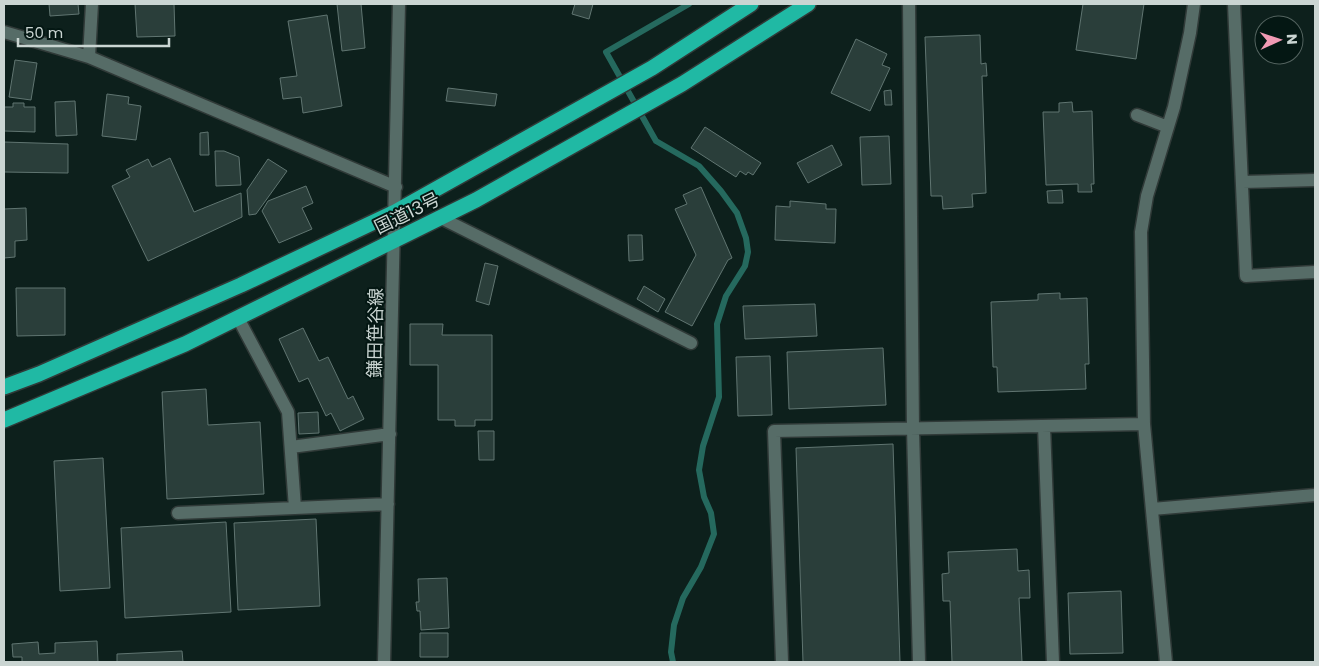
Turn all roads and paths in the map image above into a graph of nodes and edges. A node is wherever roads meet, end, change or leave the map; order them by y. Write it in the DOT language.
graph roads {
  1 [pos="92,4"];
  2 [pos="400,4"];
  3 [pos="750,4"];
  4 [pos="808,4"];
  5 [pos="909,4"];
  6 [pos="1194,4"];
  7 [pos="1234,4"];
  8 [pos="4,32"];
  9 [pos="89,57"];
  10 [pos="1137,115"];
  11 [pos="1168,126"];
  12 [pos="1315,180"];
  13 [pos="1242,182"];
  14 [pos="396,187"];
  15 [pos="396,212"];
  16 [pos="441,218"];
  17 [pos="395,240"];
  18 [pos="1315,272"];
  19 [pos="238,318"];
  20 [pos="690,342"];
  21 [pos="4,387"];
  22 [pos="4,420"];
  23 [pos="1144,424"];
  24 [pos="1044,426"];
  25 [pos="913,429"];
  26 [pos="390,434"];
  27 [pos="291,447"];
  28 [pos="1315,494"];
  29 [pos="388,504"];
  30 [pos="295,508"];
  31 [pos="1152,509"];
  32 [pos="178,513"];
  33 [pos="384,662"];
  34 [pos="782,662"];
  35 [pos="920,662"];
  36 [pos="1052,662"];
  37 [pos="1166,662"];
  1 -- 9 [label="street"];
  2 -- 14 [label="street, 鎌田笹谷線"];
  3 -- 15 [label="highway, 国道13号"];
  4 -- 16 [label="highway, 国道13号"];
  5 -- 25 [label="street"];
  6 -- 11 [label="street"];
  7 -- 13 [label="street"];
  8 -- 9 [label="street"];
  9 -- 14 [label="street"];
  10 -- 11 [label="street"];
  11 -- 23 [label="street"];
  12 -- 13 [label="street"];
  13 -- 18 [label="street"];
  14 -- 15 [label="street, 鎌田笹谷線"];
  15 -- 17 [label="street, 鎌田笹谷線"];
  15 -- 21 [label="highway, 国道13号"];
  16 -- 17 [label="highway, 国道13号"];
  16 -- 20 [label="street"];
  17 -- 19 [label="highway, 国道13号"];
  17 -- 26 [label="street, 鎌田笹谷線"];
  19 -- 22 [label="highway, 国道13号"];
  19 -- 27 [label="street"];
  23 -- 24 [label="street"];
  23 -- 31 [label="street"];
  24 -- 25 [label="street"];
  24 -- 36 [label="street"];
  25 -- 34 [label="street"];
  25 -- 35 [label="street"];
  26 -- 27 [label="street"];
  26 -- 29 [label="street, 鎌田笹谷線"];
  27 -- 30 [label="street"];
  28 -- 31 [label="street"];
  29 -- 30 [label="street"];
  29 -- 33 [label="street, 鎌田笹谷線"];
  30 -- 32 [label="street"];
  31 -- 37 [label="street"];
}
